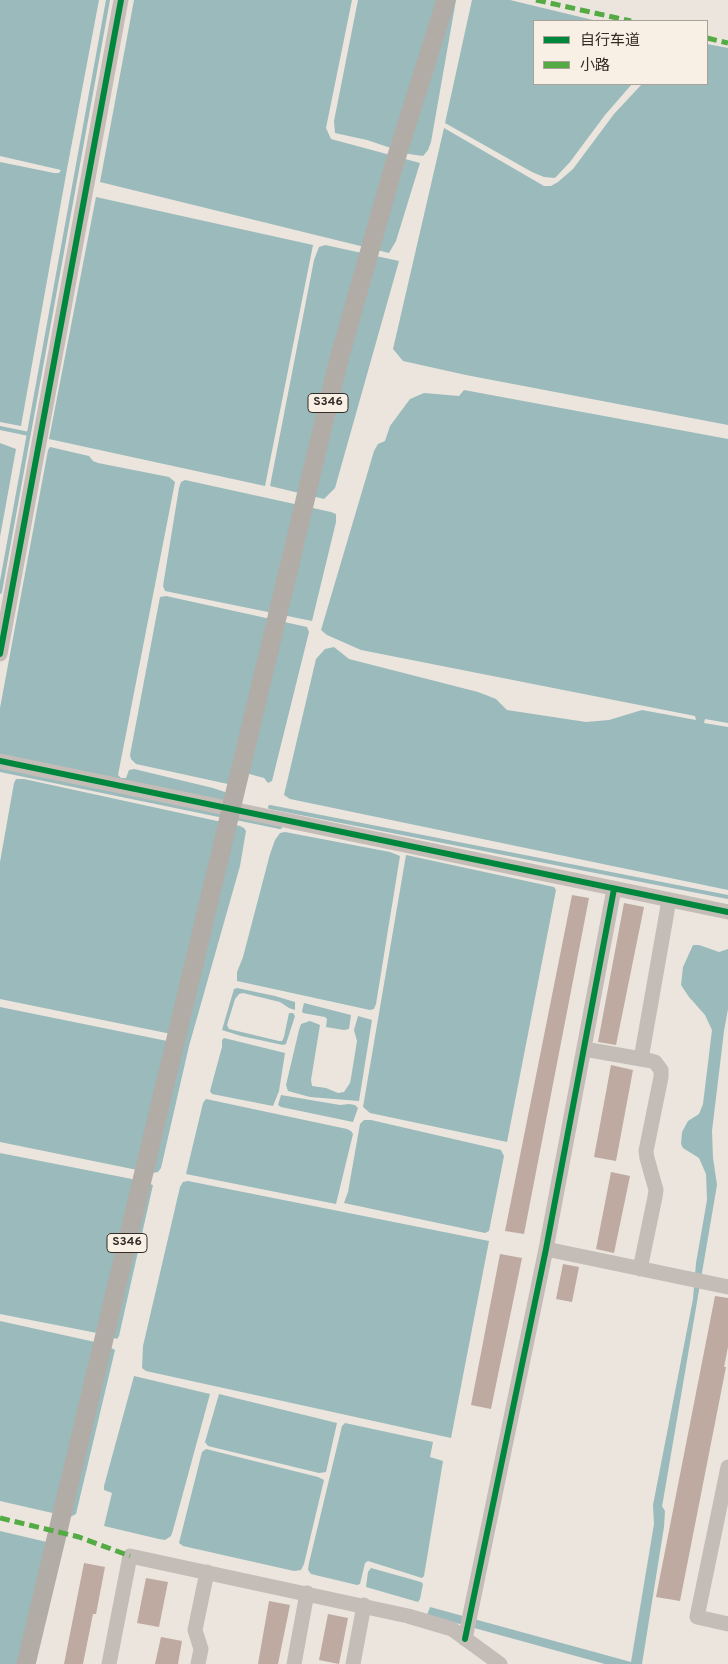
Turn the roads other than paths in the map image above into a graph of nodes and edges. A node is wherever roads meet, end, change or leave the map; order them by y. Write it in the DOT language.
graph roads {
  1 [pos="121,0"];
  2 [pos="446,0"];
  3 [pos="0,654"];
  4 [pos="0,761"];
  5 [pos="230,814"];
  6 [pos="614,889"];
  7 [pos="669,900"];
  8 [pos="728,912"];
  9 [pos="584,1049"];
  10 [pos="640,1059"];
  11 [pos="546,1249"];
  12 [pos="640,1269"];
  13 [pos="728,1287"];
  14 [pos="728,1467"];
  15 [pos="207,1572"];
  16 [pos="307,1593"];
  17 [pos="364,1606"];
  18 [pos="728,1624"];
  19 [pos="465,1639"];
  20 [pos="26,1664"];
  21 [pos="109,1664"];
  22 [pos="198,1664"];
  23 [pos="294,1664"];
  24 [pos="353,1664"];
  25 [pos="500,1664"];
  1 -- 3 [label="street"];
  2 -- 5 [label="main road, S346"];
  4 -- 5 [label="street"];
  5 -- 6 [label="street"];
  5 -- 20 [label="main road, S346"];
  6 -- 7 [label="street"];
  6 -- 9 [label="street"];
  7 -- 8 [label="street"];
  7 -- 10 [label="street"];
  9 -- 10 [label="street"];
  9 -- 11 [label="street"];
  10 -- 12 [label="street"];
  11 -- 12 [label="street"];
  11 -- 19 [label="street"];
  12 -- 13 [label="street"];
  14 -- 18 [label="street"];
  15 -- 16 [label="street"];
  15 -- 21 [label="street"];
  15 -- 22 [label="street"];
  16 -- 17 [label="street"];
  16 -- 23 [label="street"];
  17 -- 19 [label="street"];
  17 -- 24 [label="street"];
  19 -- 25 [label="street"];
}
